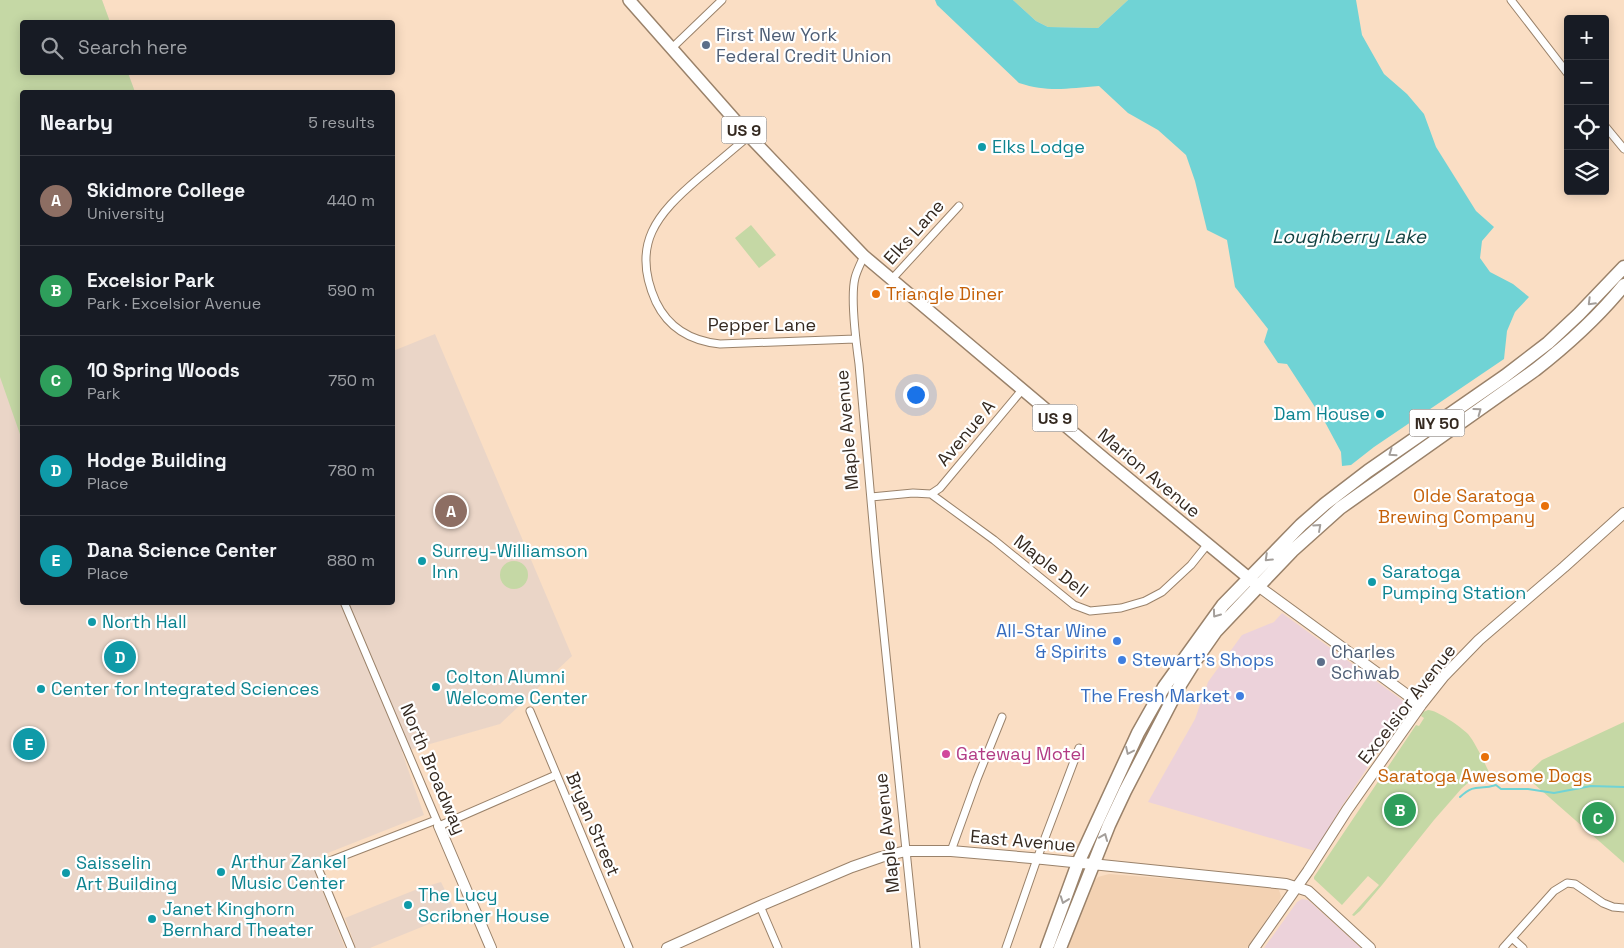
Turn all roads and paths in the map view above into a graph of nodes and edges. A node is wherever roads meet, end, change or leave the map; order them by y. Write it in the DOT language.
graph roads {
  1 [pos="629,0"];
  2 [pos="722,0"];
  3 [pos="1511,0"];
  4 [pos="672,48"];
  5 [pos="1564,69"];
  6 [pos="1609,131"];
  7 [pos="749,136"];
  8 [pos="1624,149"];
  9 [pos="959,206"];
  10 [pos="864,256"];
  11 [pos="1624,267"];
  12 [pos="892,279"];
  13 [pos="1624,286"];
  14 [pos="855,339"];
  15 [pos="1022,390"];
  16 [pos="931,494"];
  17 [pos="870,497"];
  18 [pos="1624,513"];
  19 [pos="1208,545"];
  20 [pos="1248,578"];
  21 [pos="1258,586"];
  22 [pos="345,605"];
  23 [pos="1422,705"];
  24 [pos="530,712"];
  25 [pos="1002,716"];
  26 [pos="1079,748"];
  27 [pos="556,775"];
  28 [pos="437,823"];
  29 [pos="906,851"];
  30 [pos="951,851"];
  31 [pos="1036,859"];
  32 [pos="1078,863"];
  33 [pos="1093,864"];
  34 [pos="1296,888"];
  35 [pos="760,906"];
  36 [pos="1624,908"];
  37 [pos="1512,938"];
  38 [pos="351,948"];
  39 [pos="491,948"];
  40 [pos="629,948"];
  41 [pos="667,948"];
  42 [pos="778,948"];
  43 [pos="916,948"];
  44 [pos="1006,948"];
  45 [pos="1047,948"];
  46 [pos="1060,948"];
  47 [pos="1254,948"];
  48 [pos="1370,948"];
  49 [pos="1503,948"];
  50 [pos="1523,948"];
  1 -- 4 [label="main road, US 9"];
  2 -- 4 [label="street"];
  3 -- 5 [label="street"];
  4 -- 7 [label="main road, US 9"];
  6 -- 8 [label="street"];
  7 -- 10 [label="main road, US 9"];
  7 -- 14 [label="street, Pepper Lane"];
  9 -- 12 [label="street, Elks Lane"];
  10 -- 12 [label="main road, Marion Avenue / US 9"];
  10 -- 14 [label="street, Maple Avenue"];
  11 -- 20 [label="highway, NY 50, one-way"];
  12 -- 15 [label="main road, Marion Avenue / US 9"];
  21 -- 13 [label="highway, NY 50, one-way"];
  14 -- 17 [label="street, Maple Avenue"];
  15 -- 16 [label="street, Avenue A"];
  15 -- 19 [label="main road, Marion Avenue / US 9"];
  16 -- 17 [label="street"];
  16 -- 19 [label="street, Maple Dell"];
  17 -- 29 [label="street, Maple Avenue"];
  18 -- 23 [label="street, Excelsior Avenue"];
  19 -- 20 [label="main road, Marion Avenue / US 9"];
  20 -- 21 [label="main road, Marion Avenue / US 9"];
  20 -- 32 [label="highway, one-way"];
  21 -- 23 [label="street, Marion Avenue"];
  33 -- 21 [label="highway, one-way"];
  22 -- 28 [label="street, North Broadway"];
  23 -- 34 [label="street, Excelsior Avenue"];
  24 -- 27 [label="street, Bryan Street"];
  25 -- 30 [label="street"];
  26 -- 31 [label="street"];
  27 -- 28 [label="street"];
  27 -- 40 [label="street, Bryan Street"];
  28 -- 38 [label="street"];
  28 -- 39 [label="street, North Broadway"];
  29 -- 30 [label="street, East Avenue"];
  29 -- 35 [label="street, East Avenue"];
  29 -- 43 [label="street, Maple Avenue"];
  30 -- 31 [label="street, East Avenue"];
  31 -- 32 [label="street, East Avenue"];
  31 -- 44 [label="street"];
  32 -- 33 [label="street, East Avenue"];
  32 -- 45 [label="highway, one-way"];
  33 -- 34 [label="street, East Avenue"];
  33 -- 46 [label="highway"];
  34 -- 47 [label="street, Excelsior Avenue"];
  34 -- 48 [label="street, East Avenue"];
  35 -- 41 [label="street, East Avenue"];
  35 -- 42 [label="street"];
  36 -- 37 [label="street"];
  37 -- 49 [label="street"];
  37 -- 50 [label="street"];
}
